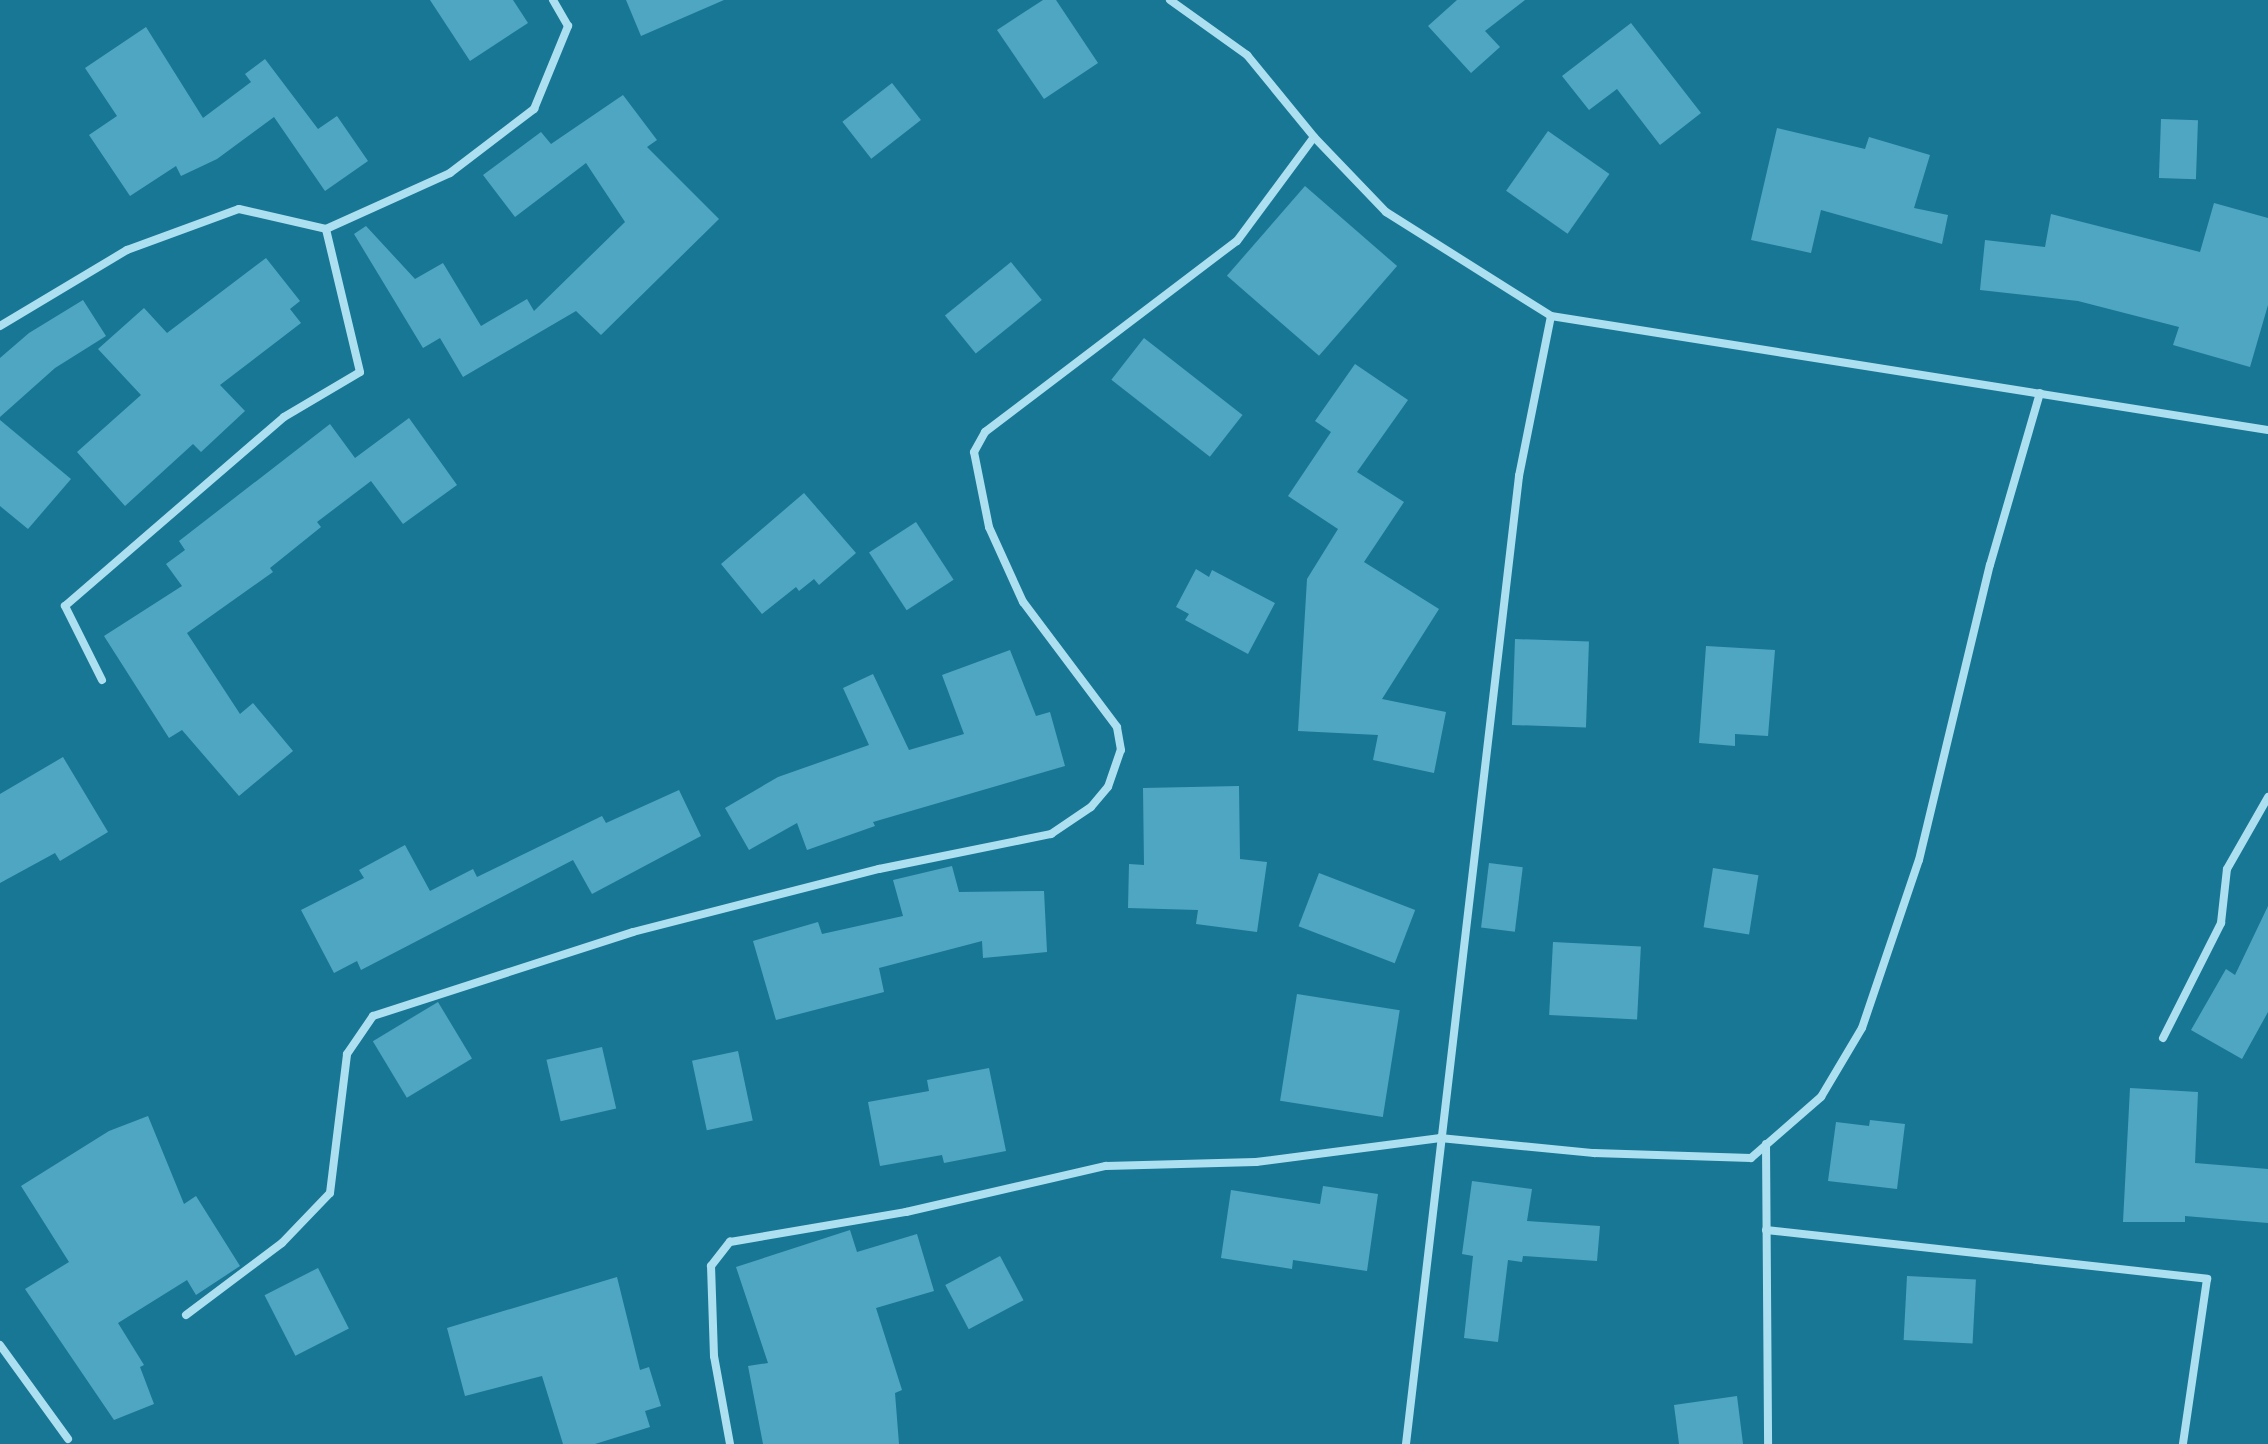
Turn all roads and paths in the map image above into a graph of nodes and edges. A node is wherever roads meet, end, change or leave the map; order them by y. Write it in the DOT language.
graph roads {
  1 [pos="553,0"];
  2 [pos="1170,0"];
  3 [pos="1314,137"];
  4 [pos="326,229"];
  5 [pos="1551,316"];
  6 [pos="0,326"];
  7 [pos="2040,393"];
  8 [pos="2268,430"];
  9 [pos="102,680"];
  10 [pos="2268,797"];
  11 [pos="2163,1038"];
  12 [pos="1440,1138"];
  13 [pos="1766,1144"];
  14 [pos="1766,1230"];
  15 [pos="186,1315"];
  16 [pos="0,1345"];
  17 [pos="68,1439"];
  18 [pos="730,1444"];
  19 [pos="1406,1444"];
  20 [pos="1768,1444"];
  21 [pos="2183,1444"];
  1 -- 4 [label="street"];
  2 -- 3 [label="street"];
  3 -- 5 [label="street"];
  3 -- 15 [label="street"];
  4 -- 6 [label="street"];
  4 -- 9 [label="street"];
  5 -- 7 [label="street"];
  5 -- 12 [label="street"];
  7 -- 8 [label="street"];
  7 -- 13 [label="street"];
  10 -- 11 [label="street"];
  12 -- 13 [label="street"];
  12 -- 18 [label="street"];
  12 -- 19 [label="street"];
  13 -- 14 [label="street"];
  14 -- 20 [label="street"];
  14 -- 21 [label="street"];
  16 -- 17 [label="street"];
}
